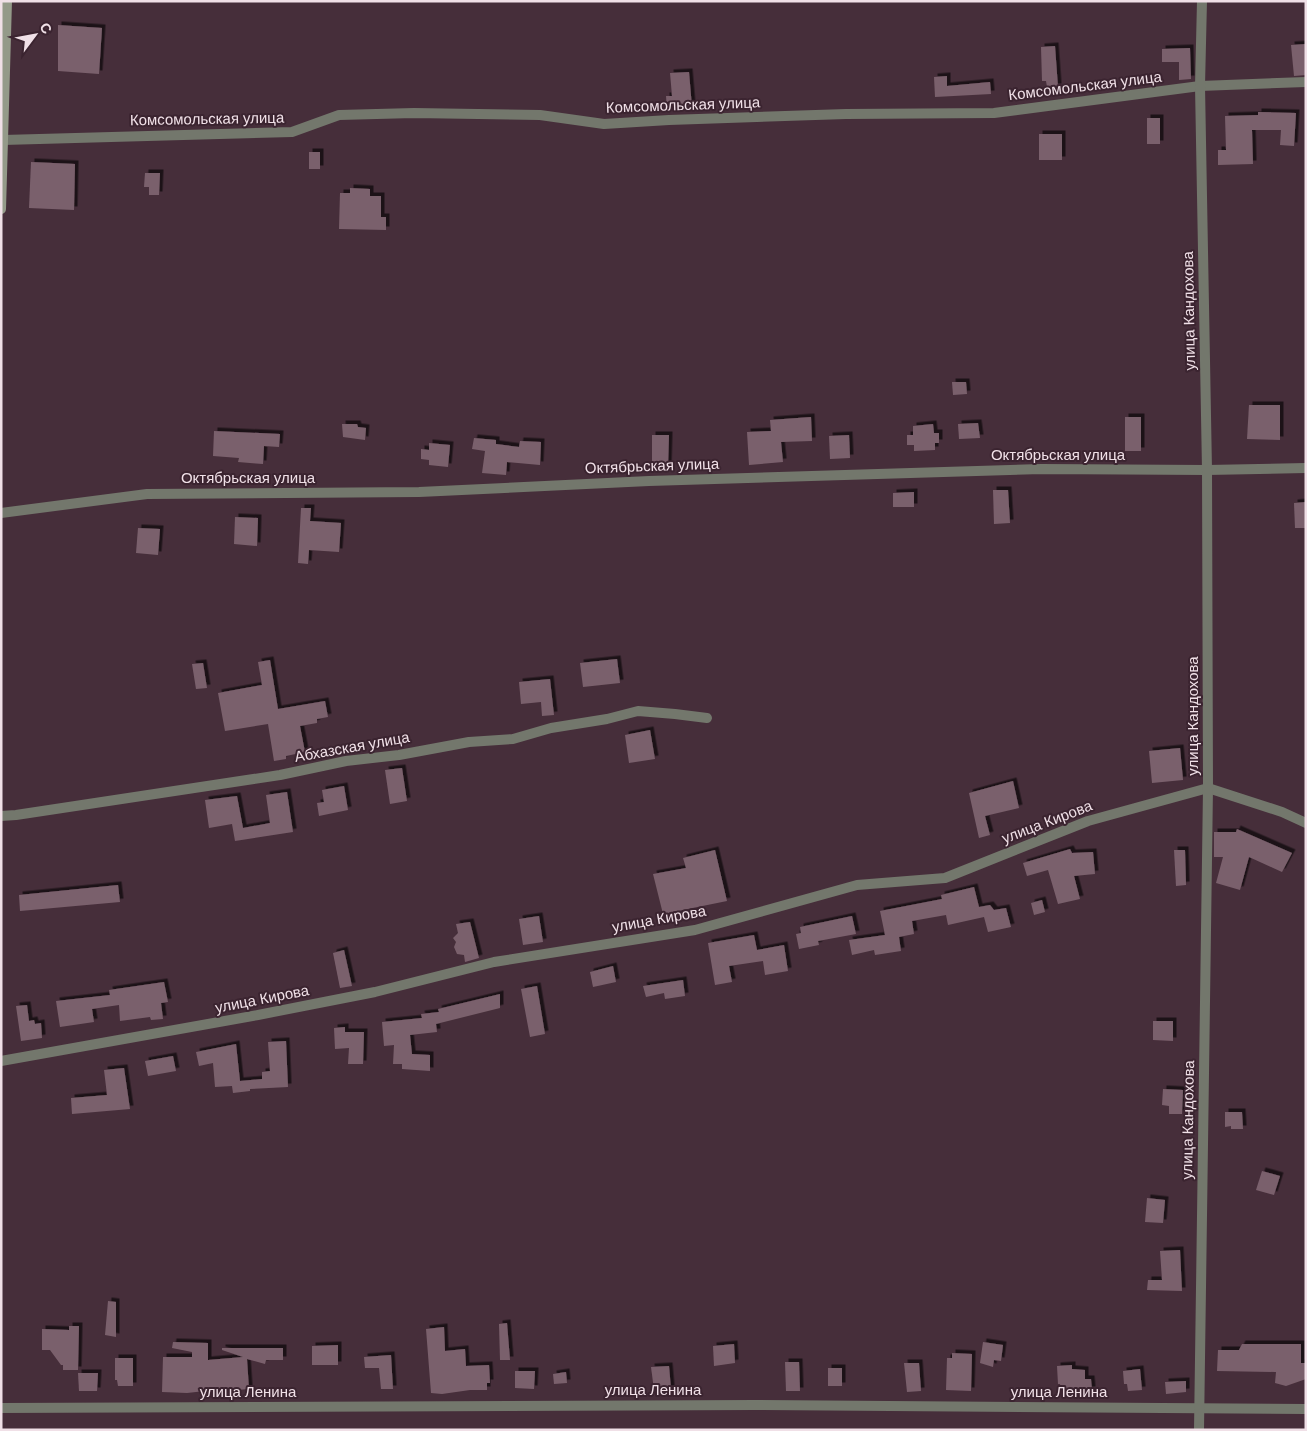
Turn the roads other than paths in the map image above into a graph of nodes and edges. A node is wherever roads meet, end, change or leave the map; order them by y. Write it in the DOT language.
graph roads {
  1 [pos="7,1"];
  2 [pos="1202,1"];
  3 [pos="1306,82"];
  4 [pos="1200,86"];
  5 [pos="3,140"];
  6 [pos="1,209"];
  7 [pos="1306,468"];
  8 [pos="1207,470"];
  9 [pos="1,513"];
  10 [pos="707,718"];
  11 [pos="1208,788"];
  12 [pos="1,816"];
  13 [pos="1306,823"];
  14 [pos="1,1061"];
  15 [pos="1,1408"];
  16 [pos="1199,1408"];
  17 [pos="1306,1409"];
  18 [pos="1199,1430"];
  1 -- 5 [label="street"];
  2 -- 4 [label="street, улица Кандохова"];
  3 -- 4 [label="street, Комсомольская улица"];
  4 -- 5 [label="street, Комсомольская улица"];
  4 -- 8 [label="street, улица Кандохова"];
  5 -- 6 [label="street"];
  7 -- 8 [label="street, Октябрьская улица"];
  8 -- 9 [label="street, Октябрьская улица"];
  8 -- 11 [label="street, улица Кандохова"];
  10 -- 12 [label="street, Абхазская улица"];
  11 -- 13 [label="street"];
  11 -- 14 [label="street, улица Кирова"];
  11 -- 16 [label="street, улица Кандохова"];
  15 -- 16 [label="street, улица Ленина"];
  16 -- 17 [label="street, улица Ленина"];
  16 -- 18 [label="street, улица Кандохова"];
}
